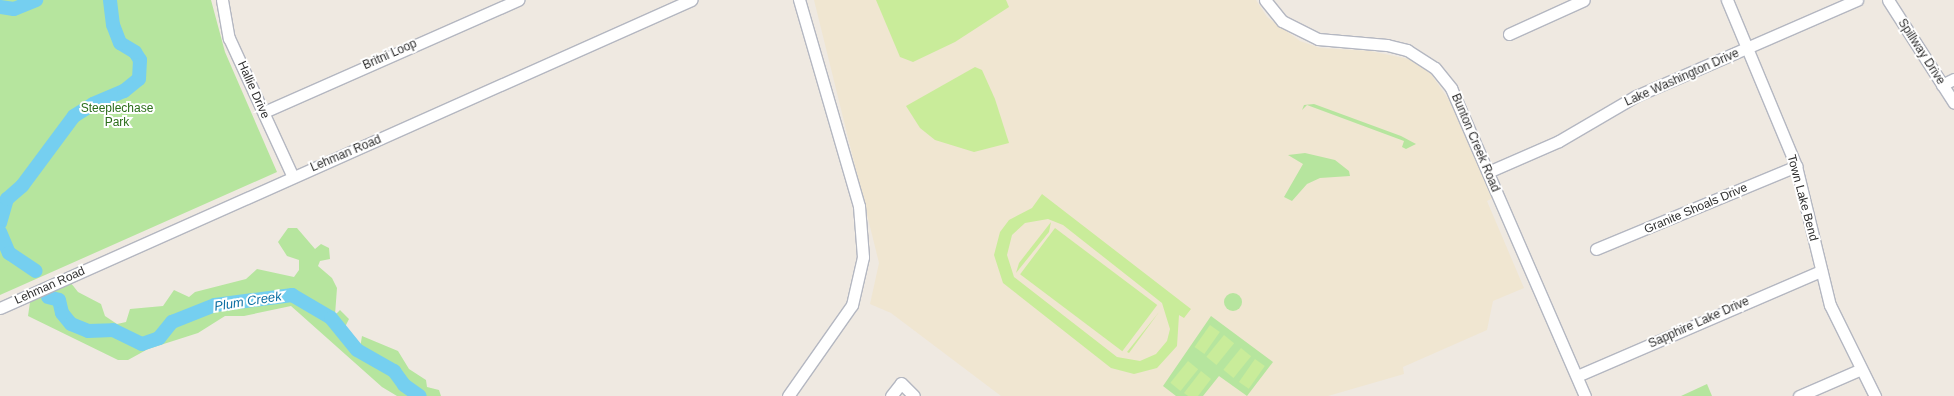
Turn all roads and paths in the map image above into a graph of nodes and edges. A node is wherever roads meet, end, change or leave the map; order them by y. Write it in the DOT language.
graph roads {
  1 [pos="222,0"];
  2 [pos="518,0"];
  3 [pos="691,0"];
  4 [pos="800,0"];
  5 [pos="1264,0"];
  6 [pos="1584,0"];
  7 [pos="1727,0"];
  8 [pos="1857,0"];
  9 [pos="1888,0"];
  10 [pos="1509,34"];
  11 [pos="1748,48"];
  12 [pos="1954,79"];
  13 [pos="1942,85"];
  14 [pos="1954,103"];
  15 [pos="264,112"];
  16 [pos="1796,166"];
  17 [pos="1488,172"];
  18 [pos="293,177"];
  19 [pos="1596,249"];
  20 [pos="1822,271"];
  21 [pos="0,308"];
  22 [pos="1859,370"];
  23 [pos="1577,376"];
  24 [pos="788,396"];
  25 [pos="890,396"];
  26 [pos="914,396"];
  27 [pos="1585,396"];
  28 [pos="1798,396"];
  29 [pos="1875,396"];
  1 -- 15 [label="street, Hallie Drive"];
  2 -- 15 [label="street, Britni Loop"];
  3 -- 18 [label="street, Lehman Road"];
  4 -- 24 [label="street"];
  5 -- 17 [label="street, Bunton Creek Road"];
  6 -- 10 [label="street"];
  7 -- 11 [label="street, Town Lake Bend"];
  8 -- 11 [label="street, Lake Washington Drive"];
  9 -- 13 [label="street, Spillway Drive"];
  11 -- 16 [label="street, Town Lake Bend"];
  11 -- 17 [label="street, Lake Washington Drive"];
  12 -- 13 [label="street"];
  13 -- 14 [label="street, Spillway Drive"];
  15 -- 18 [label="street, Hallie Drive"];
  16 -- 19 [label="street, Granite Shoals Drive"];
  16 -- 20 [label="street, Town Lake Bend"];
  17 -- 23 [label="street, Bunton Creek Road"];
  18 -- 21 [label="street, Lehman Road"];
  20 -- 22 [label="street, Town Lake Bend"];
  20 -- 23 [label="street, Sapphire Lake Drive"];
  22 -- 28 [label="street"];
  22 -- 29 [label="street, Town Lake Bend"];
  23 -- 27 [label="street, Bunton Creek Road"];
  25 -- 26 [label="street"];
}
